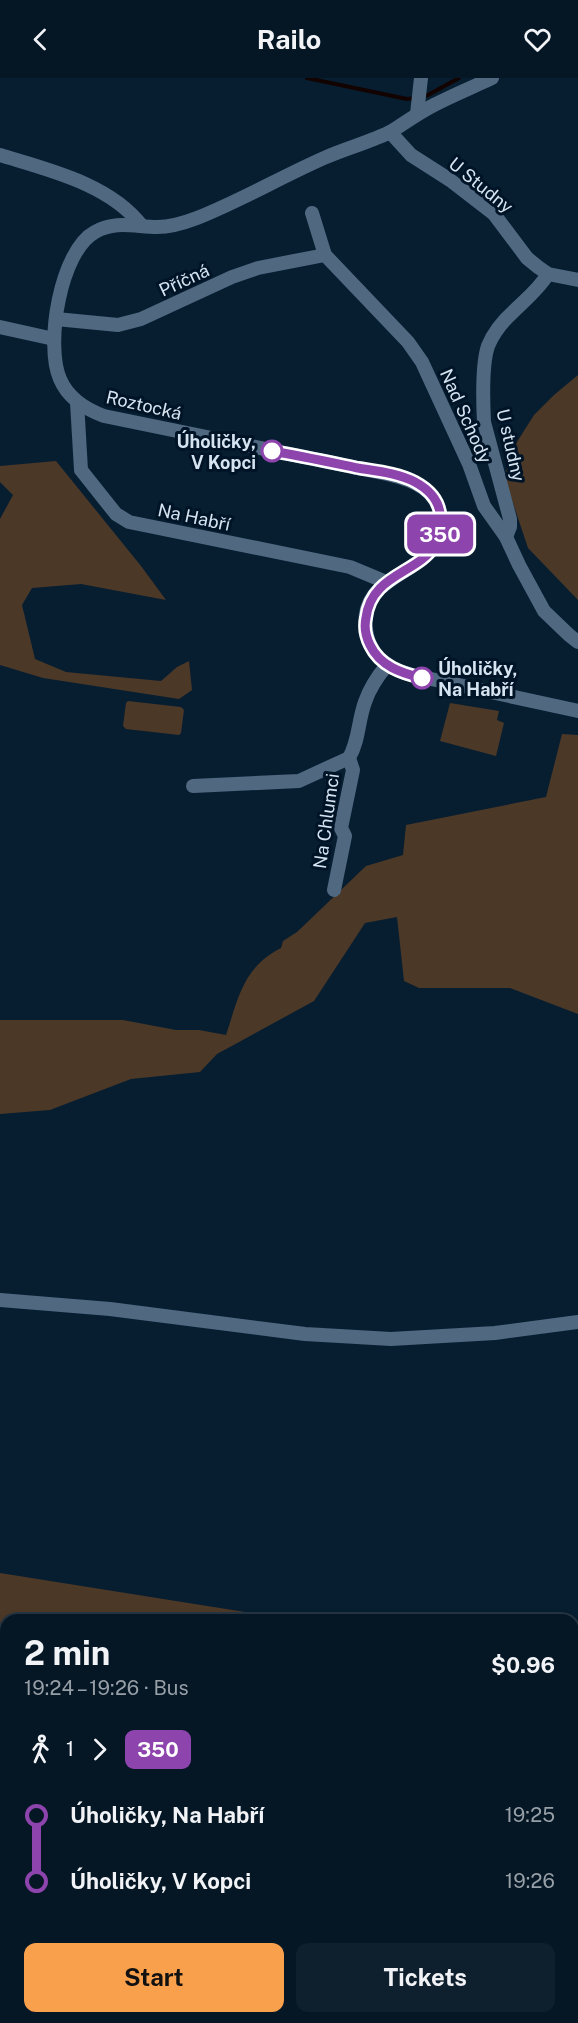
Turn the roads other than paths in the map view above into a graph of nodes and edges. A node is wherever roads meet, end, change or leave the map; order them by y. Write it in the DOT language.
graph roads {
  1 [pos="492,78"];
  2 [pos="420,84"];
  3 [pos="418,110"];
  4 [pos="390,132"];
  5 [pos="0,155"];
  6 [pos="312,213"];
  7 [pos="142,226"];
  8 [pos="325,255"];
  9 [pos="548,274"];
  10 [pos="578,280"];
  11 [pos="56,319"];
  12 [pos="0,327"];
  13 [pos="54,339"];
  14 [pos="77,402"];
  15 [pos="506,537"];
  16 [pos="386,582"];
  17 [pos="578,642"];
  18 [pos="387,665"];
  19 [pos="578,711"];
  20 [pos="350,758"];
  21 [pos="193,786"];
  22 [pos="334,890"];
  23 [pos="0,1300"];
  24 [pos="578,1322"];
  1 -- 3 [label="street, Roztocká"];
  2 -- 3 [label="street"];
  3 -- 4 [label="street, Roztocká"];
  4 -- 7 [label="street, Roztocká"];
  4 -- 9 [label="street, U Studny"];
  5 -- 7 [label="street"];
  6 -- 8 [label="street, Nad Schody"];
  7 -- 11 [label="street, Roztocká"];
  8 -- 11 [label="street, Příčná"];
  8 -- 15 [label="street, Nad Schody"];
  9 -- 10 [label="street, U Studny"];
  9 -- 15 [label="street, U studny"];
  11 -- 13 [label="street, Roztocká"];
  12 -- 13 [label="street"];
  13 -- 14 [label="street, Roztocká"];
  14 -- 16 [label="street, Na Habří"];
  14 -- 16 [label="street, Roztocká"];
  15 -- 17 [label="street, Nad Schody"];
  16 -- 18 [label="street, Roztocká"];
  18 -- 19 [label="street"];
  18 -- 20 [label="street, Na Chlumci"];
  20 -- 21 [label="street, Na Chlumci"];
  20 -- 22 [label="street, Na Chlumci"];
  23 -- 24 [label="street"];
}
